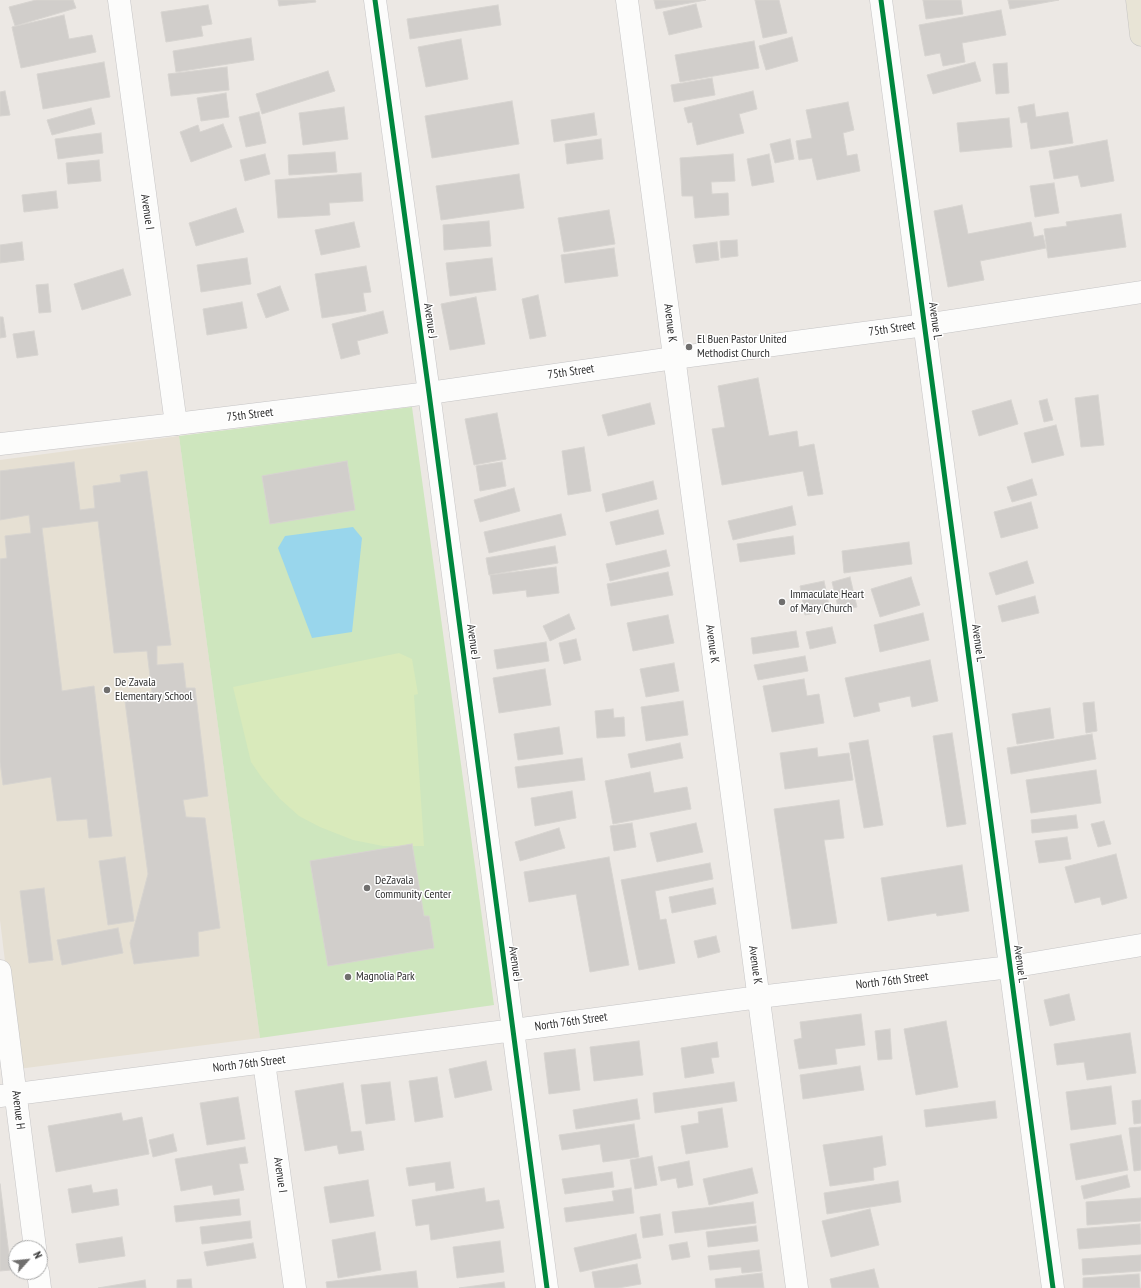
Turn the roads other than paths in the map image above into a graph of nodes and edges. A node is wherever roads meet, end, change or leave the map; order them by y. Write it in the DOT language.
graph roads {
  1 [pos="119,0"];
  2 [pos="375,0"];
  3 [pos="627,0"];
  4 [pos="881,0"];
  5 [pos="1137,0"];
  6 [pos="1141,34"];
  7 [pos="1141,292"];
  8 [pos="925,325"];
  9 [pos="674,358"];
  10 [pos="429,393"];
  11 [pos="176,424"];
  12 [pos="0,444"];
  13 [pos="1141,945"];
  14 [pos="1010,966"];
  15 [pos="0,971"];
  16 [pos="760,997"];
  17 [pos="514,1030"];
  18 [pos="264,1062"];
  19 [pos="8,1095"];
  20 [pos="34,1240"];
  21 [pos="295,1288"];
  22 [pos="547,1288"];
  23 [pos="797,1288"];
  24 [pos="1053,1288"];
  1 -- 11 [label="street, Avenue I"];
  2 -- 10 [label="street, Avenue J"];
  3 -- 9 [label="street, Avenue K"];
  4 -- 8 [label="street, Avenue L"];
  5 -- 6 [label="main road"];
  7 -- 8 [label="street, 75th Street"];
  8 -- 9 [label="street, 75th Street"];
  8 -- 14 [label="street, Avenue L"];
  9 -- 10 [label="street, 75th Street"];
  9 -- 16 [label="street, Avenue K"];
  10 -- 11 [label="street, 75th Street"];
  10 -- 17 [label="street, Avenue J"];
  11 -- 12 [label="street, 75th Street"];
  13 -- 14 [label="street, North 76th Street"];
  14 -- 16 [label="street, North 76th Street"];
  14 -- 24 [label="street, Avenue L"];
  15 -- 19 [label="street, Avenue H"];
  16 -- 17 [label="street, North 76th Street"];
  16 -- 23 [label="street, Avenue K"];
  17 -- 18 [label="street, North 76th Street"];
  17 -- 22 [label="street, Avenue J"];
  18 -- 19 [label="street, North 76th Street"];
  18 -- 21 [label="street, Avenue I"];
  19 -- 20 [label="street, Avenue H"];
}
